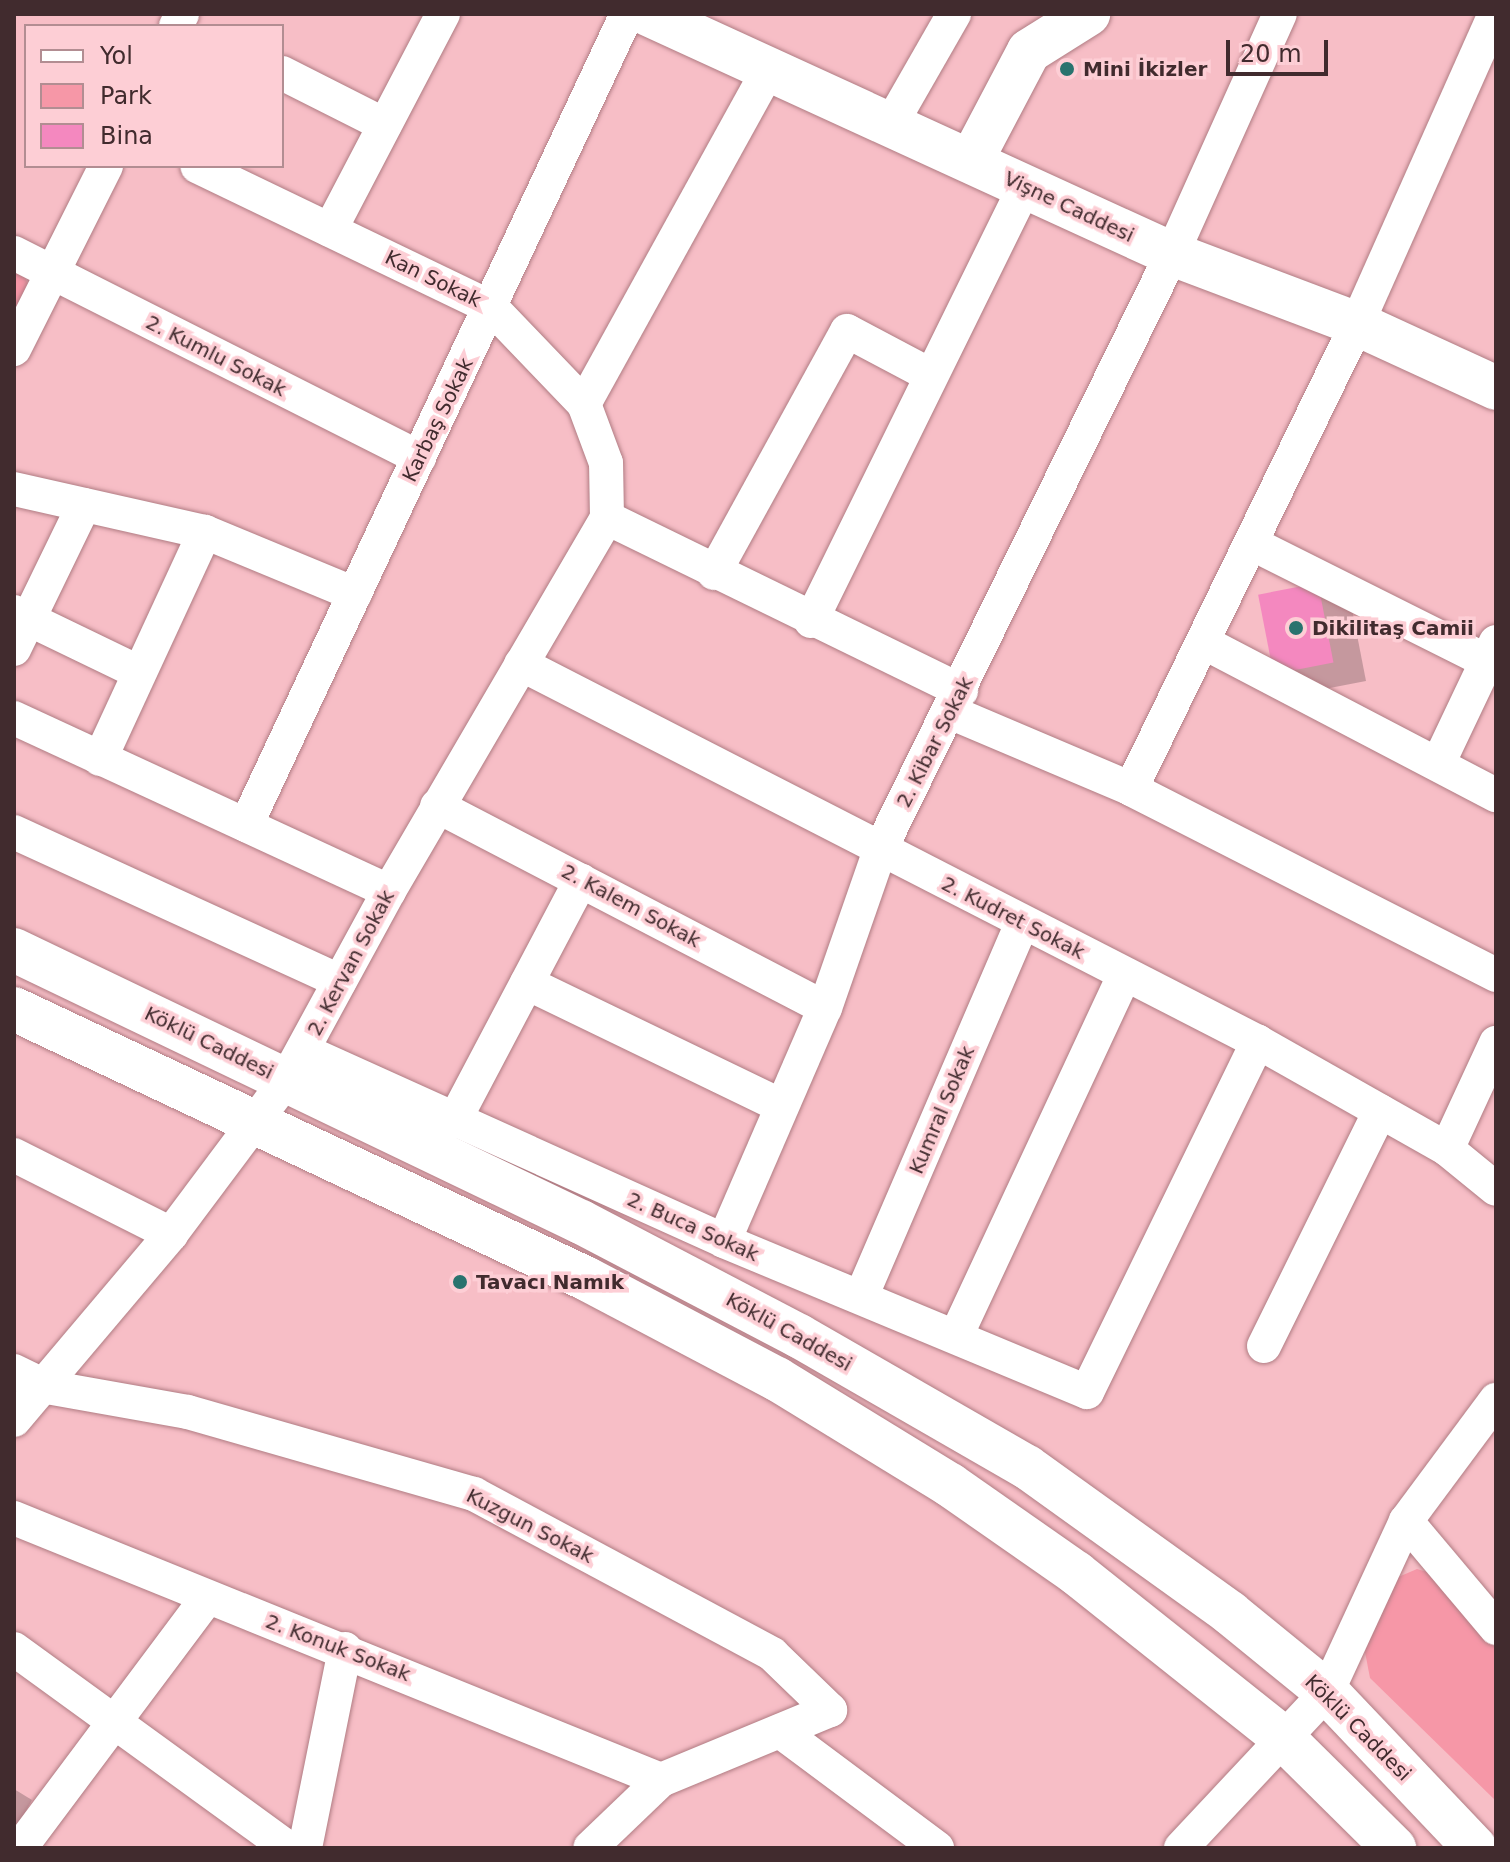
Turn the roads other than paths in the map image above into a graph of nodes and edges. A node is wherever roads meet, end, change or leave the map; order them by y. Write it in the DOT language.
graph roads {
  1 [pos="443,14"];
  2 [pos="627,14"];
  3 [pos="954,14"];
  4 [pos="1088,14"];
  5 [pos="1280,14"];
  6 [pos="1495,14"];
  7 [pos="665,17"];
  8 [pos="769,69"];
  9 [pos="284,74"];
  10 [pos="891,124"];
  11 [pos="385,125"];
  12 [pos="971,161"];
  13 [pos="105,168"];
  14 [pos="201,168"];
  15 [pos="1025,186"];
  16 [pos="330,230"];
  17 [pos="14,253"];
  18 [pos="1172,254"];
  19 [pos="49,272"];
  20 [pos="492,308"];
  21 [pos="1357,324"];
  22 [pos="14,349"];
  23 [pos="930,375"];
  24 [pos="1496,388"];
  25 [pos="584,404"];
  26 [pos="419,458"];
  27 [pos="14,489"];
  28 [pos="84,505"];
  29 [pos="607,518"];
  30 [pos="205,532"];
  31 [pos="1251,543"];
  32 [pos="714,573"];
  33 [pos="355,594"];
  34 [pos="21,615"];
  35 [pos="811,621"];
  36 [pos="1203,642"];
  37 [pos="14,649"];
  38 [pos="1491,652"];
  39 [pos="521,664"];
  40 [pos="138,672"];
  41 [pos="955,702"];
  42 [pos="14,718"];
  43 [pos="100,759"];
  44 [pos="1438,764"];
  45 [pos="1131,789"];
  46 [pos="1496,795"];
  47 [pos="437,806"];
  48 [pos="246,825"];
  49 [pos="14,832"];
  50 [pos="880,850"];
  51 [pos="581,880"];
  52 [pos="389,891"];
  53 [pos="1022,923"];
  54 [pos="14,950"];
  55 [pos="1496,975"];
  56 [pos="1124,976"];
  57 [pos="340,981"];
  58 [pos="527,983"];
  59 [pos="825,1008"];
  60 [pos="14,1009"];
  61 [pos="1258,1042"];
  62 [pos="1496,1043"];
  63 [pos="295,1066"];
  64 [pos="782,1106"];
  65 [pos="1380,1111"];
  66 [pos="256,1120"];
  67 [pos="454,1121"];
  68 [pos="1447,1149"];
  69 [pos="14,1155"];
  70 [pos="1496,1189"];
  71 [pos="171,1234"];
  72 [pos="724,1241"];
  73 [pos="861,1297"];
  74 [pos="956,1336"];
  75 [pos="1264,1346"];
  76 [pos="14,1371"];
  77 [pos="47,1387"];
  78 [pos="1496,1400"];
  79 [pos="14,1420"];
  80 [pos="14,1518"];
  81 [pos="1406,1521"];
  82 [pos="206,1599"];
  83 [pos="1496,1628"];
  84 [pos="14,1649"];
  85 [pos="345,1649"];
  86 [pos="1327,1692"];
  87 [pos="115,1723"];
  88 [pos="780,1731"];
  89 [pos="1282,1737"];
  90 [pos="661,1780"];
  91 [pos="20,1848"];
  92 [pos="288,1848"];
  93 [pos="305,1848"];
  94 [pos="590,1848"];
  95 [pos="937,1848"];
  96 [pos="1181,1848"];
  97 [pos="1394,1848"];
  98 [pos="1475,1848"];
  1 -- 11 [label="street"];
  2 -- 20 [label="street, Karbaş Sokak"];
  3 -- 10 [label="street"];
  4 -- 12 [label="main road"];
  5 -- 18 [label="street, 2. Kibar Sokak"];
  6 -- 21 [label="street"];
  7 -- 8 [label="main road, Vişne Caddesi"];
  8 -- 10 [label="main road, Vişne Caddesi"];
  8 -- 25 [label="street"];
  9 -- 11 [label="street"];
  10 -- 12 [label="main road, Vişne Caddesi"];
  11 -- 16 [label="street"];
  12 -- 15 [label="main road, Vişne Caddesi"];
  13 -- 19 [label="street"];
  14 -- 16 [label="street, Kan Sokak"];
  15 -- 18 [label="main road, Vişne Caddesi"];
  15 -- 23 [label="street"];
  16 -- 20 [label="street, Kan Sokak"];
  17 -- 19 [label="street, 2. Kumlu Sokak"];
  18 -- 21 [label="main road, Vişne Caddesi"];
  18 -- 41 [label="street, 2. Kibar Sokak"];
  19 -- 22 [label="street"];
  19 -- 26 [label="street, 2. Kumlu Sokak"];
  20 -- 25 [label="street, Kan Sokak"];
  20 -- 26 [label="street, Karbaş Sokak"];
  21 -- 24 [label="main road, Vişne Caddesi"];
  21 -- 31 [label="street"];
  23 -- 32 [label="street"];
  23 -- 35 [label="street"];
  25 -- 29 [label="street, Kan Sokak"];
  26 -- 33 [label="street, Karbaş Sokak"];
  27 -- 28 [label="street"];
  28 -- 30 [label="street"];
  28 -- 34 [label="street"];
  29 -- 32 [label="street"];
  29 -- 39 [label="street, 2. Kervan Sokak"];
  30 -- 33 [label="street"];
  30 -- 40 [label="street"];
  31 -- 36 [label="street"];
  31 -- 38 [label="street"];
  32 -- 35 [label="street"];
  33 -- 48 [label="street, Karbaş Sokak"];
  34 -- 37 [label="street"];
  34 -- 40 [label="street"];
  35 -- 41 [label="street"];
  36 -- 44 [label="street"];
  36 -- 45 [label="street"];
  38 -- 44 [label="street"];
  39 -- 47 [label="street, 2. Kervan Sokak"];
  39 -- 50 [label="street, 2. Kudret Sokak"];
  40 -- 43 [label="street"];
  41 -- 45 [label="street"];
  41 -- 50 [label="street, 2. Kibar Sokak"];
  42 -- 43 [label="street"];
  43 -- 48 [label="street"];
  44 -- 46 [label="street"];
  45 -- 55 [label="street"];
  47 -- 51 [label="street, 2. Kalem Sokak"];
  47 -- 52 [label="street, 2. Kervan Sokak"];
  48 -- 52 [label="street"];
  49 -- 57 [label="street"];
  50 -- 53 [label="street, 2. Kudret Sokak"];
  50 -- 59 [label="street, 2. Kibar Sokak"];
  51 -- 58 [label="street"];
  51 -- 59 [label="street, 2. Kalem Sokak"];
  52 -- 57 [label="street, 2. Kervan Sokak"];
  53 -- 56 [label="street, 2. Kudret Sokak"];
  53 -- 73 [label="street, Kumral Sokak"];
  54 -- 63 [label="main road, Köklü Caddesi"];
  56 -- 61 [label="street, 2. Kudret Sokak"];
  56 -- 74 [label="street"];
  57 -- 63 [label="street, 2. Kervan Sokak"];
  58 -- 64 [label="street"];
  58 -- 67 [label="street"];
  59 -- 64 [label="street, 2. Kibar Sokak"];
  60 -- 66 [label="main road"];
  61 -- 65 [label="street, 2. Kudret Sokak"];
  61 -- 74 [label="street, 2. Buca Sokak"];
  62 -- 68 [label="street"];
  63 -- 66 [label="street, 2. Kervan Sokak"];
  63 -- 67 [label="street, 2. Buca Sokak"];
  63 -- 86 [label="main road, Köklü Caddesi"];
  64 -- 72 [label="street, 2. Kibar Sokak"];
  65 -- 68 [label="street, 2. Kudret Sokak"];
  65 -- 75 [label="street"];
  66 -- 71 [label="street, 2. Kervan Sokak"];
  66 -- 89 [label="main road"];
  67 -- 72 [label="street, 2. Buca Sokak"];
  68 -- 70 [label="street, 2. Kudret Sokak"];
  69 -- 71 [label="street"];
  71 -- 77 [label="street, 2. Kervan Sokak"];
  72 -- 73 [label="street, 2. Buca Sokak"];
  73 -- 74 [label="street, 2. Buca Sokak"];
  76 -- 77 [label="street"];
  77 -- 79 [label="street, 2. Kervan Sokak"];
  77 -- 88 [label="street, Kuzgun Sokak"];
  78 -- 81 [label="street"];
  80 -- 82 [label="street, 2. Konuk Sokak"];
  81 -- 83 [label="street"];
  81 -- 86 [label="street"];
  82 -- 85 [label="street, 2. Konuk Sokak"];
  82 -- 87 [label="street"];
  84 -- 87 [label="street"];
  85 -- 90 [label="street, 2. Konuk Sokak"];
  85 -- 93 [label="street"];
  86 -- 89 [label="street"];
  86 -- 98 [label="main road, Köklü Caddesi"];
  87 -- 91 [label="street"];
  87 -- 92 [label="street"];
  88 -- 90 [label="street"];
  88 -- 95 [label="street"];
  89 -- 96 [label="street"];
  89 -- 97 [label="main road"];
  90 -- 94 [label="street"];
}
